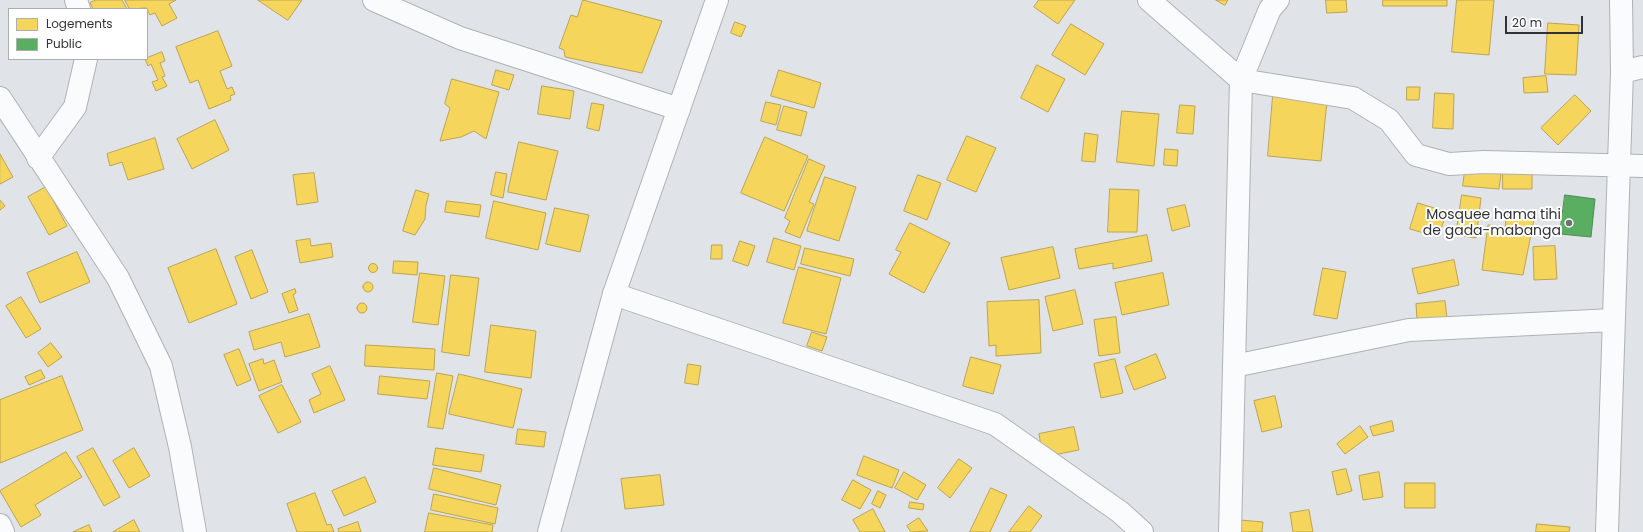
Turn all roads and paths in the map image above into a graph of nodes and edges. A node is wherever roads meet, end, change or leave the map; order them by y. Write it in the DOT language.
graph roads {
  1 [pos="374,0"];
  2 [pos="717,0"];
  3 [pos="1149,0"];
  4 [pos="1278,0"];
  5 [pos="1621,0"];
  6 [pos="86,60"];
  7 [pos="1633,69"];
  8 [pos="1241,80"];
  9 [pos="0,98"];
  10 [pos="679,109"];
  11 [pos="38,158"];
  12 [pos="1643,166"];
  13 [pos="1619,167"];
  14 [pos="614,294"];
  15 [pos="1613,320"];
  16 [pos="1234,366"];
  17 [pos="0,525"];
  18 [pos="3,532"];
  19 [pos="195,532"];
  20 [pos="549,532"];
  21 [pos="1142,532"];
  22 [pos="1230,532"];
  23 [pos="1607,532"];
  1 -- 10 [label="street"];
  2 -- 10 [label="street"];
  3 -- 8 [label="street"];
  4 -- 8 [label="street"];
  5 -- 7 [label="street"];
  6 -- 11 [label="street"];
  7 -- 13 [label="street"];
  8 -- 13 [label="street"];
  8 -- 16 [label="street"];
  9 -- 11 [label="street"];
  10 -- 14 [label="street"];
  11 -- 19 [label="street"];
  12 -- 13 [label="street"];
  13 -- 15 [label="street"];
  14 -- 20 [label="street"];
  14 -- 21 [label="street"];
  15 -- 16 [label="street"];
  15 -- 23 [label="street"];
  16 -- 22 [label="street"];
  17 -- 18 [label="street"];
}
